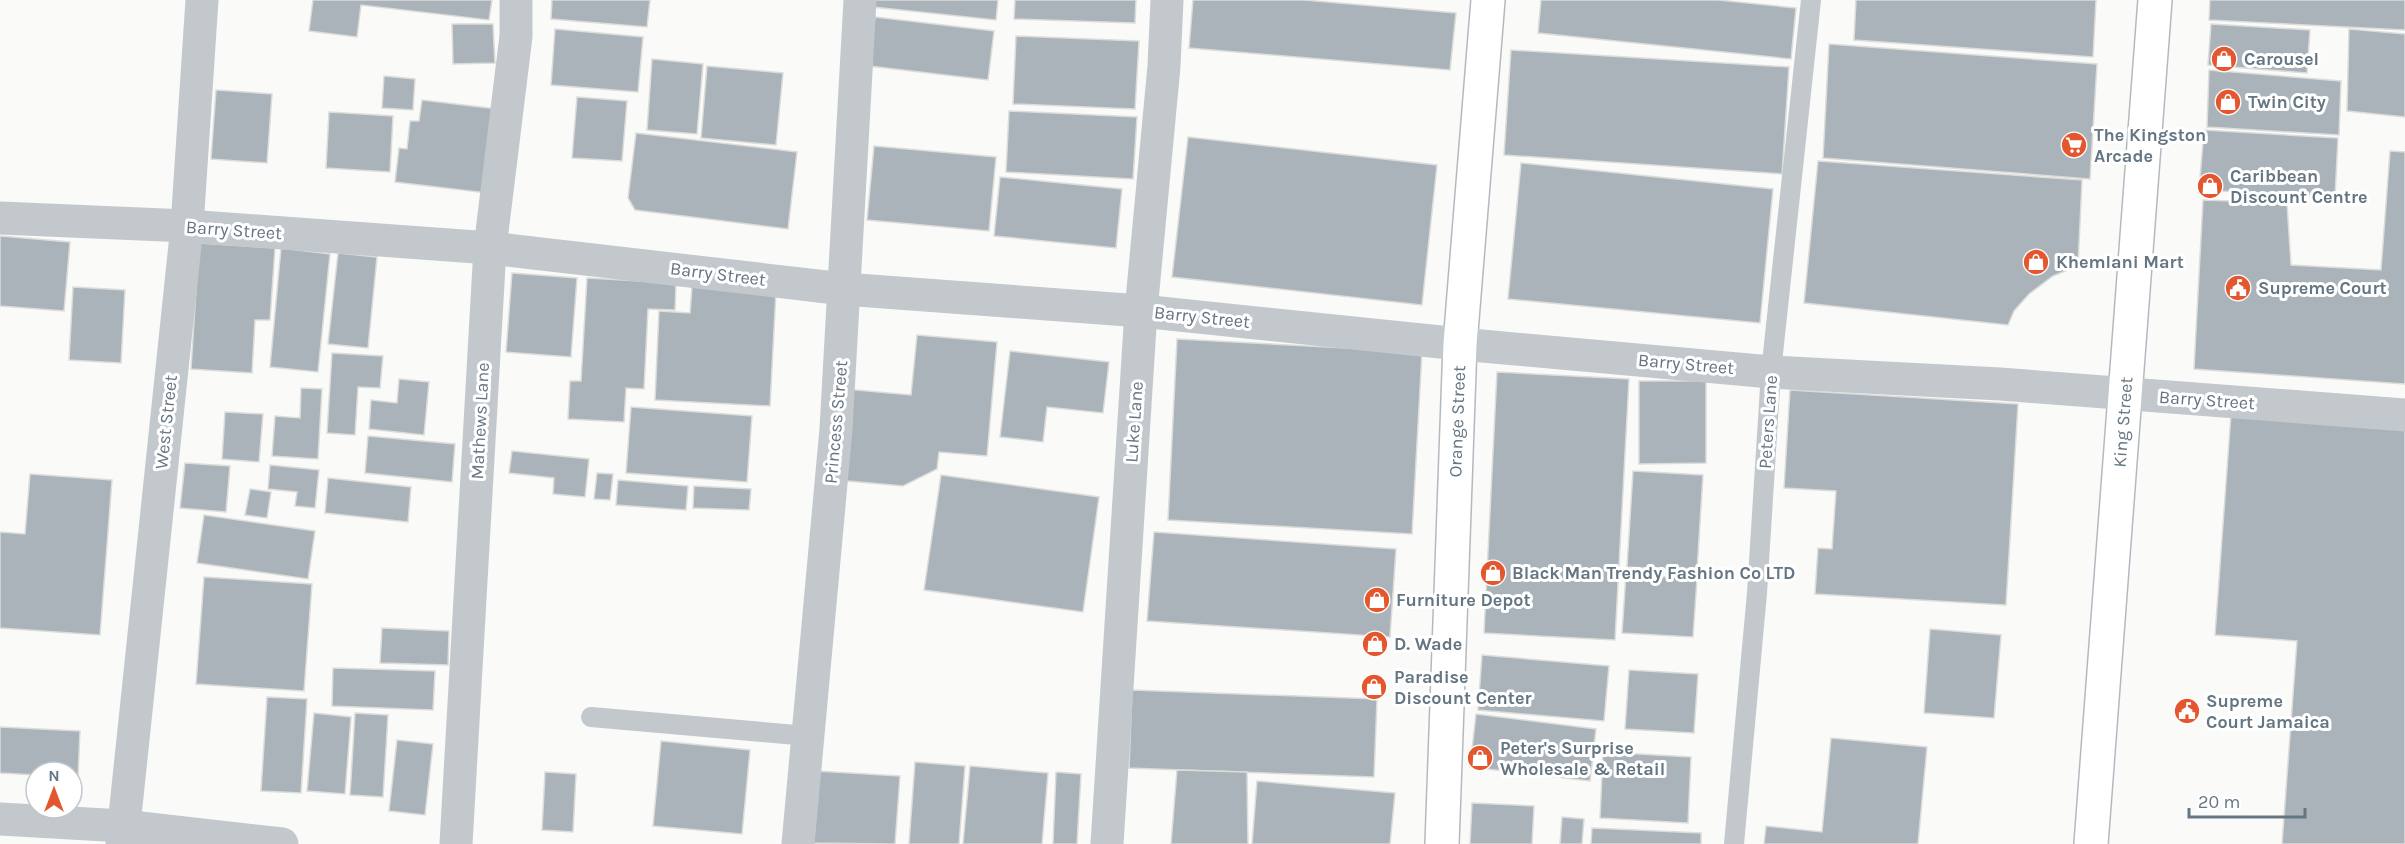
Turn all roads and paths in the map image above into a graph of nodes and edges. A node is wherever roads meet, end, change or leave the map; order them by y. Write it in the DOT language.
graph roads {
  1 [pos="202,0"];
  2 [pos="516,0"];
  3 [pos="860,0"];
  4 [pos="1167,0"];
  5 [pos="1488,0"];
  6 [pos="1812,0"];
  7 [pos="2155,0"];
  8 [pos="0,218"];
  9 [pos="187,226"];
  10 [pos="490,248"];
  11 [pos="844,288"];
  12 [pos="1141,311"];
  13 [pos="1461,344"];
  14 [pos="1771,372"];
  15 [pos="2124,394"];
  16 [pos="2405,415"];
  17 [pos="591,717"];
  18 [pos="808,736"];
  19 [pos="0,819"];
  20 [pos="123,835"];
  21 [pos="282,844"];
  22 [pos="456,844"];
  23 [pos="798,844"];
  24 [pos="1107,844"];
  25 [pos="1442,844"];
  26 [pos="1734,844"];
  27 [pos="2091,844"];
  1 -- 9 [label="street, West Street"];
  2 -- 10 [label="street, Mathews Lane"];
  3 -- 11 [label="street, Princess Street"];
  4 -- 12 [label="street, Luke Lane"];
  5 -- 13 [label="street, Orange Street"];
  6 -- 14 [label="lane, Peters Lane"];
  7 -- 15 [label="street, King Street"];
  8 -- 9 [label="street, Barry Street"];
  9 -- 10 [label="street, Barry Street"];
  9 -- 20 [label="street, West Street"];
  10 -- 11 [label="street, Barry Street"];
  10 -- 22 [label="street, Mathews Lane"];
  11 -- 12 [label="street, Barry Street"];
  11 -- 18 [label="street, Princess Street"];
  12 -- 13 [label="street, Barry Street"];
  12 -- 24 [label="street, Luke Lane"];
  13 -- 14 [label="street, Barry Street"];
  13 -- 25 [label="street, Orange Street"];
  14 -- 15 [label="street, Barry Street"];
  14 -- 26 [label="lane, Peters Lane"];
  15 -- 16 [label="street, Barry Street"];
  15 -- 27 [label="street, King Street"];
  17 -- 18 [label="lane"];
  18 -- 23 [label="street, Princess Street"];
  19 -- 20 [label="street"];
  20 -- 21 [label="street"];
}
